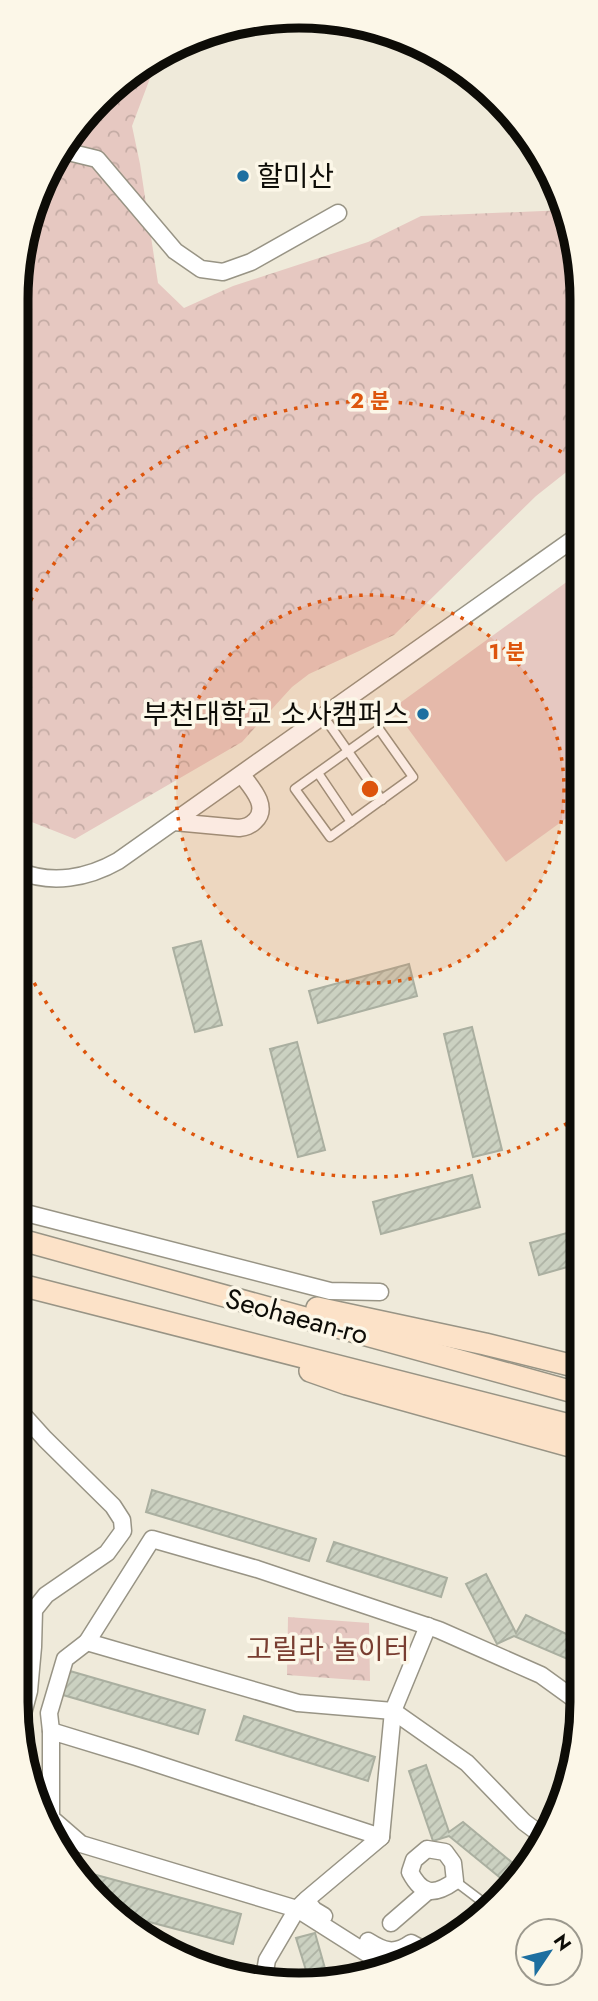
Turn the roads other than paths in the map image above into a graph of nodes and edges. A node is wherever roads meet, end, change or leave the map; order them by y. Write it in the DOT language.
graph roads {
  1 [pos="71,153"];
  2 [pos="338,213"];
  3 [pos="570,541"];
  4 [pos="324,717"];
  5 [pos="348,751"];
  6 [pos="318,773"];
  7 [pos="242,775"];
  8 [pos="382,800"];
  9 [pos="174,822"];
  10 [pos="351,822"];
  11 [pos="28,874"];
  12 [pos="28,1214"];
  13 [pos="28,1242"];
  14 [pos="28,1287"];
  15 [pos="199,1289"];
  16 [pos="380,1292"];
  17 [pos="189,1327"];
  18 [pos="570,1365"];
  19 [pos="570,1391"];
  20 [pos="28,1420"];
  21 [pos="570,1425"];
  22 [pos="570,1446"];
  23 [pos="428,1626"];
  24 [pos="87,1643"];
  25 [pos="28,1695"];
  26 [pos="570,1696"];
  27 [pos="393,1711"];
  28 [pos="51,1731"];
  29 [pos="51,1811"];
  30 [pos="537,1832"];
  31 [pos="381,1837"];
  32 [pos="66,1840"];
  33 [pos="455,1881"];
  34 [pos="428,1891"];
  35 [pos="483,1902"];
  36 [pos="302,1905"];
  37 [pos="391,1923"];
  38 [pos="417,1946"];
  39 [pos="380,1961"];
  40 [pos="265,1971"];
  1 -- 2 [label="street"];
  3 -- 4 [label="street"];
  4 -- 5 [label="lane"];
  4 -- 7 [label="street"];
  5 -- 6 [label="lane"];
  5 -- 8 [label="lane"];
  5 -- 8 [label="lane"];
  6 -- 10 [label="lane"];
  6 -- 10 [label="lane"];
  7 -- 9 [label="street"];
  7 -- 9 [label="street"];
  8 -- 10 [label="lane"];
  9 -- 11 [label="street"];
  12 -- 16 [label="street"];
  13 -- 15 [label="main road, Seohaean-ro"];
  14 -- 17 [label="main road, Seohaean-ro"];
  15 -- 18 [label="main road"];
  15 -- 19 [label="main road, Seohaean-ro"];
  17 -- 21 [label="main road, Seohaean-ro"];
  17 -- 22 [label="main road"];
  20 -- 25 [label="street"];
  23 -- 24 [label="street"];
  23 -- 26 [label="street"];
  23 -- 27 [label="street"];
  24 -- 27 [label="street"];
  24 -- 28 [label="street"];
  27 -- 30 [label="street"];
  27 -- 31 [label="street"];
  28 -- 29 [label="street"];
  28 -- 31 [label="street"];
  31 -- 36 [label="street"];
  32 -- 36 [label="street"];
  33 -- 34 [label="street"];
  33 -- 34 [label="street"];
  33 -- 35 [label="lane"];
  34 -- 37 [label="street"];
  36 -- 38 [label="street"];
  36 -- 39 [label="street"];
  36 -- 40 [label="street"];
}
